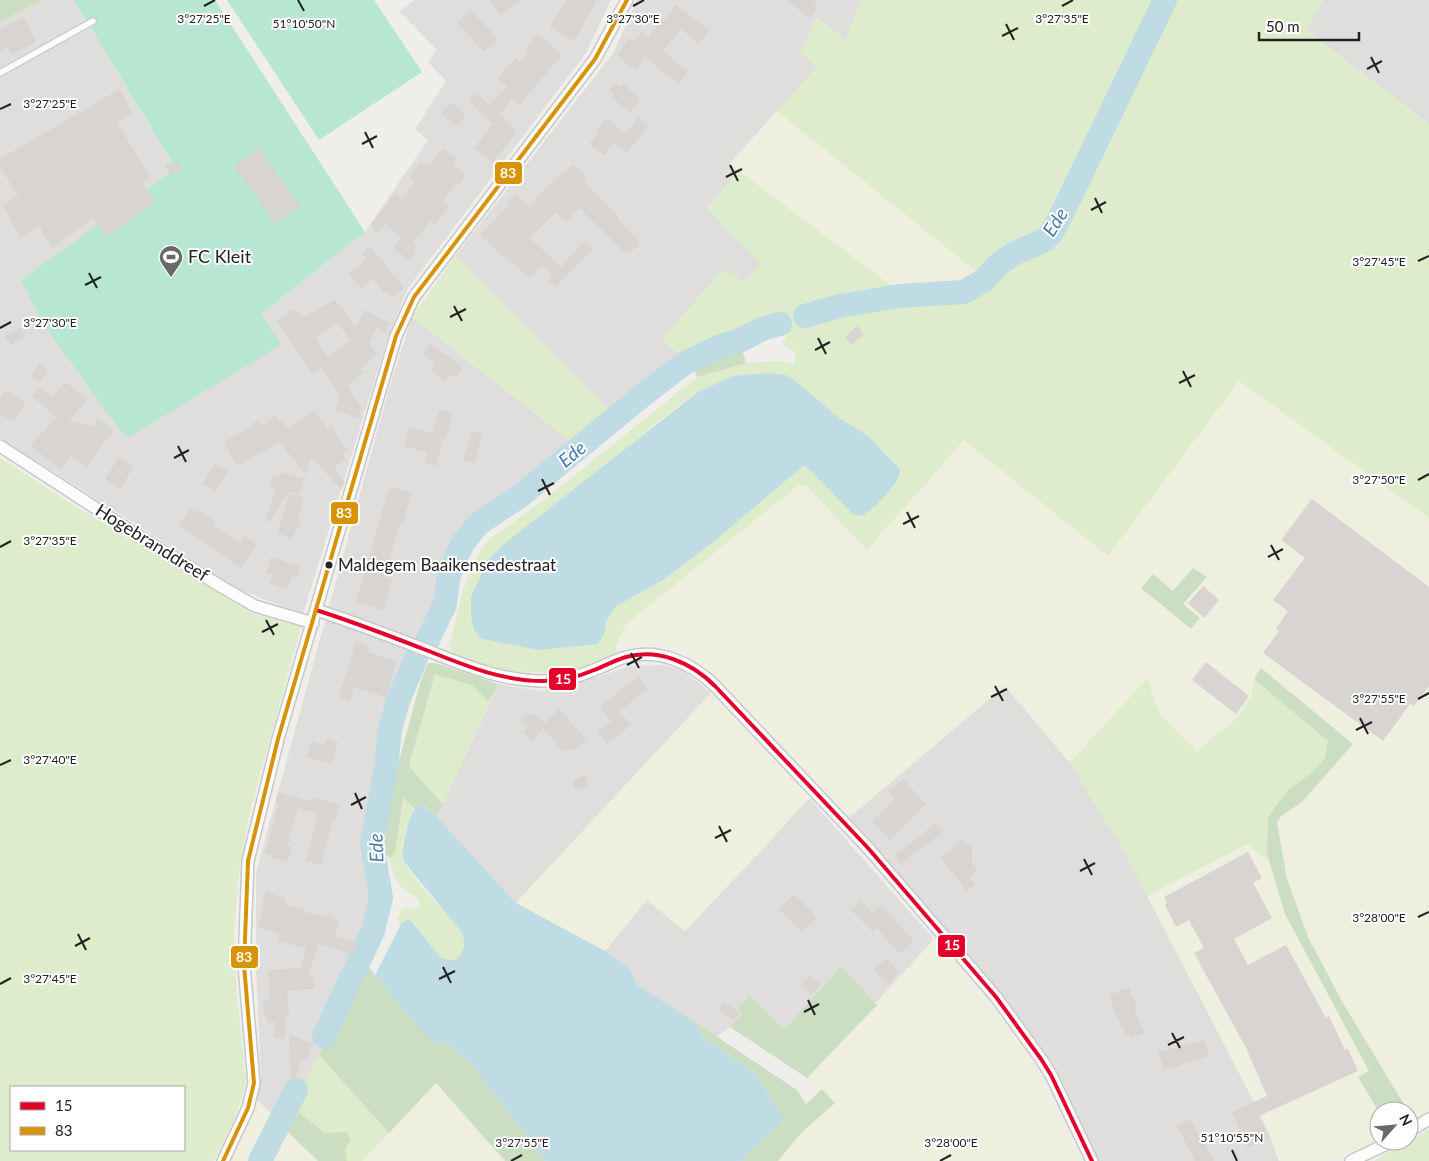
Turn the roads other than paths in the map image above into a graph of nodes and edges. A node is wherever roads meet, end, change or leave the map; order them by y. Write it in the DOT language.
graph roads {
  1 [pos="627,0"];
  2 [pos="93,21"];
  3 [pos="0,73"];
  4 [pos="0,446"];
  5 [pos="316,610"];
  6 [pos="312,623"];
  7 [pos="1372,1151"];
  8 [pos="223,1161"];
  9 [pos="1092,1161"];
  10 [pos="1351,1161"];
  1 -- 5 [label="street"];
  2 -- 3 [label="lane"];
  4 -- 6 [label="street, Hogebranddreef"];
  5 -- 6 [label="street"];
  5 -- 9 [label="street"];
  6 -- 8 [label="street"];
  7 -- 10 [label="street"];
}
